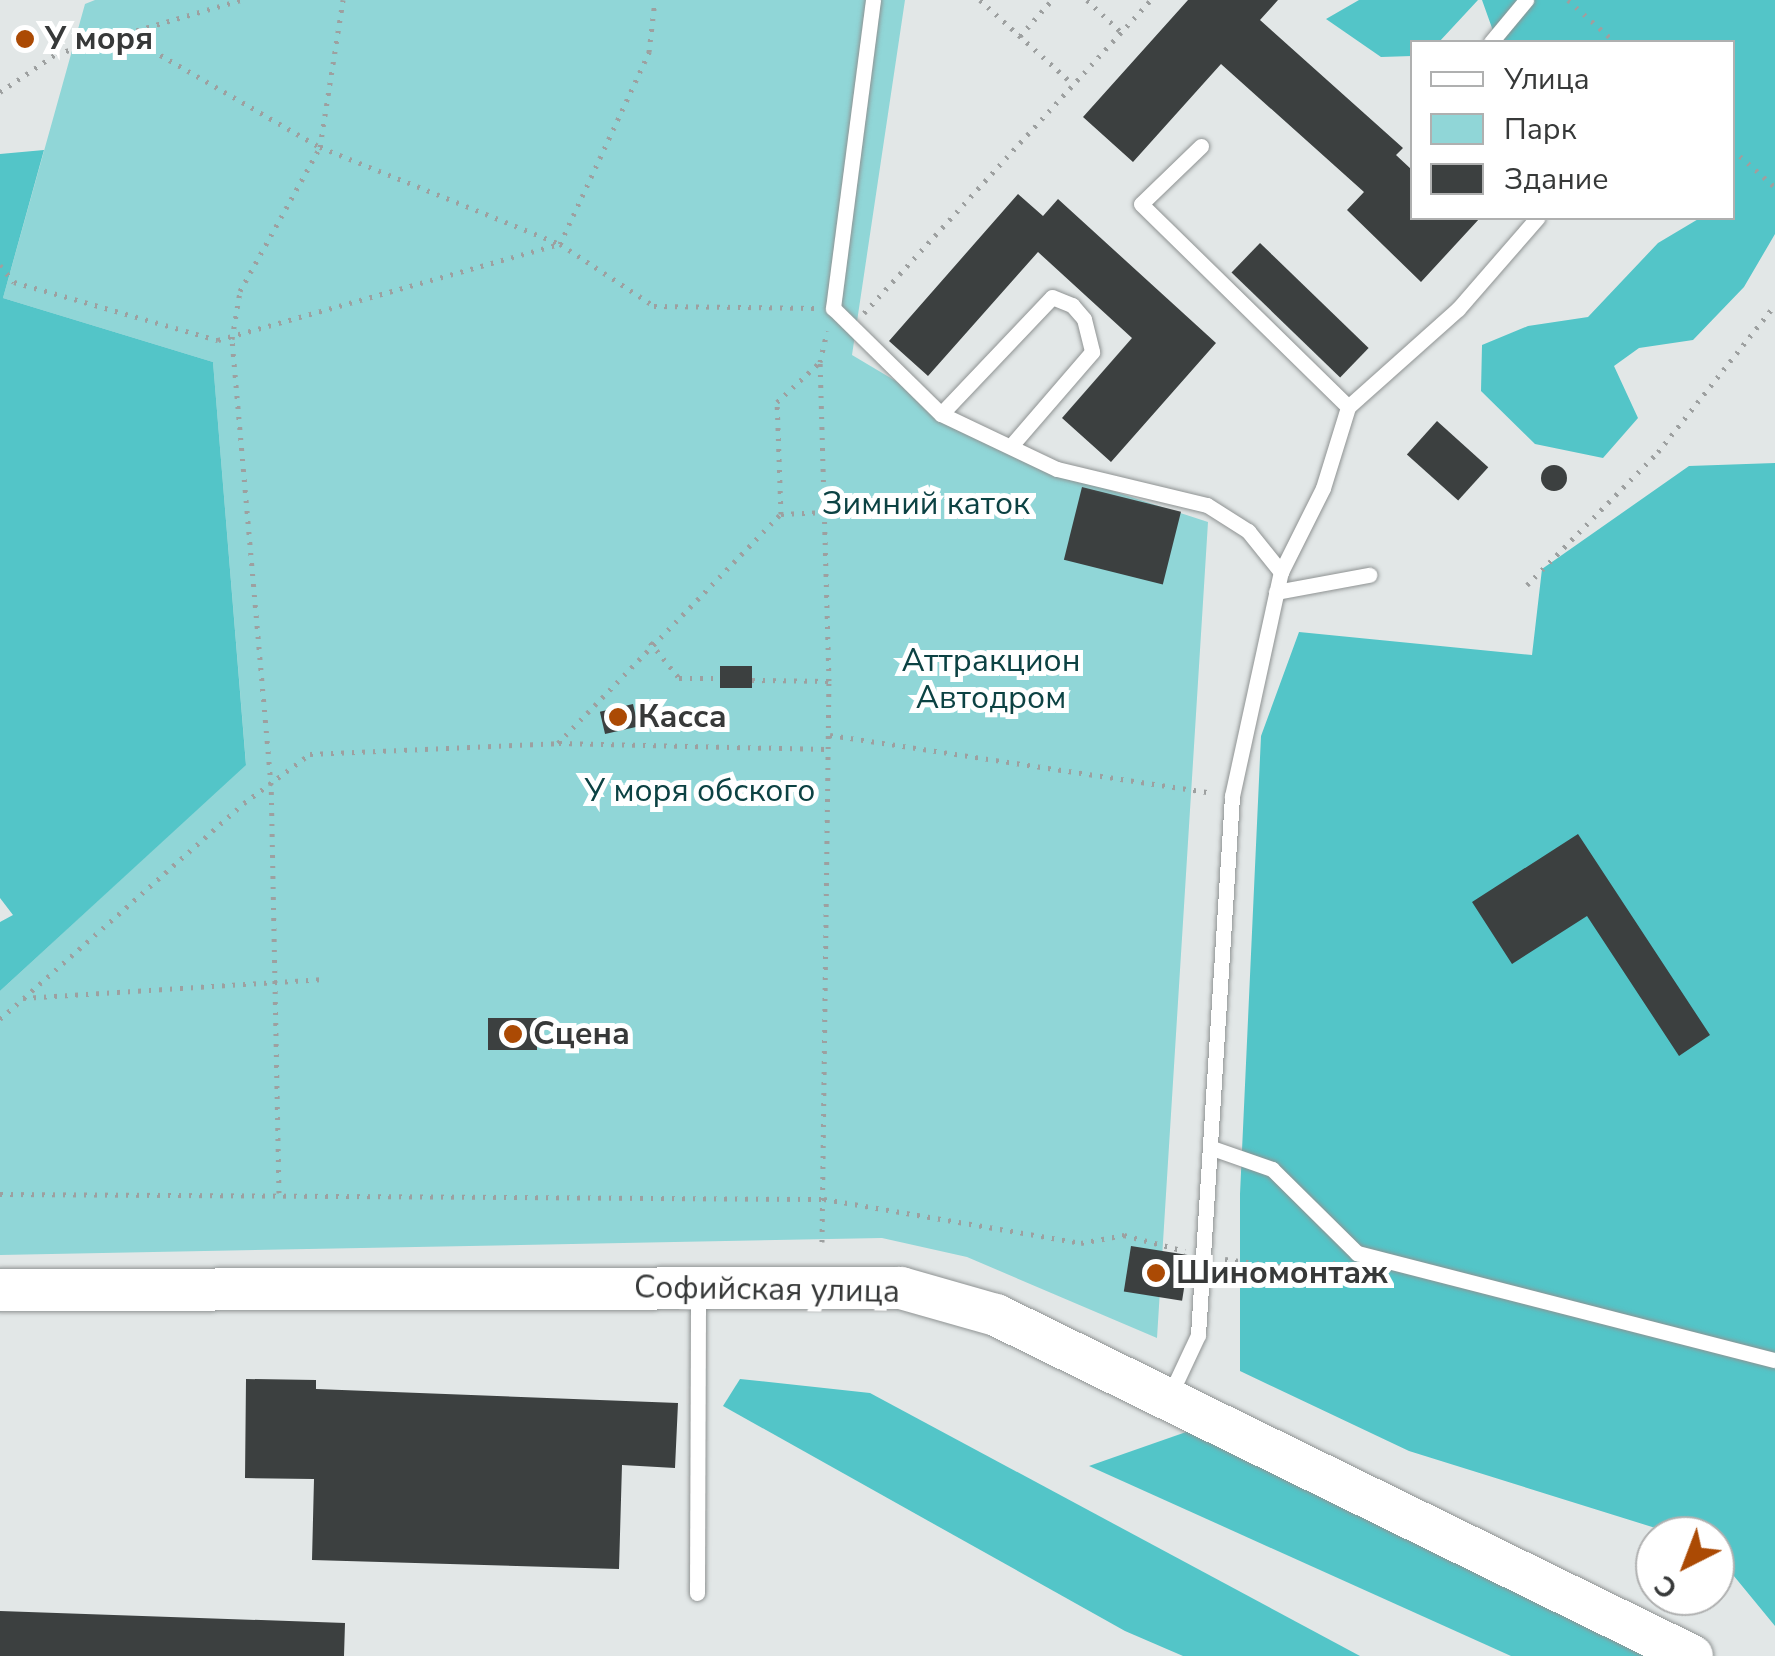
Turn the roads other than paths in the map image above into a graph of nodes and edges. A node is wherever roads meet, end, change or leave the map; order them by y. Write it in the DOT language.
graph roads {
  1 [pos="873,0"];
  2 [pos="1526,0"];
  3 [pos="1494,40"];
  4 [pos="1200,146"];
  5 [pos="1534,220"];
  6 [pos="1348,407"];
  7 [pos="941,414"];
  8 [pos="1011,446"];
  9 [pos="1281,572"];
  10 [pos="1369,575"];
  11 [pos="1276,592"];
  12 [pos="1212,1148"];
  13 [pos="698,1287"];
  14 [pos="0,1290"];
  15 [pos="1775,1360"];
  16 [pos="1169,1396"];
  17 [pos="697,1593"];
  18 [pos="1692,1656"];
  1 -- 7 [label="lane"];
  2 -- 3 [label="lane"];
  4 -- 6 [label="lane"];
  5 -- 6 [label="lane"];
  6 -- 9 [label="lane"];
  7 -- 8 [label="lane"];
  7 -- 8 [label="lane"];
  8 -- 9 [label="lane"];
  9 -- 11 [label="lane"];
  10 -- 11 [label="lane"];
  11 -- 12 [label="lane"];
  12 -- 15 [label="lane"];
  12 -- 16 [label="lane"];
  13 -- 14 [label="main road, Софийская улица"];
  13 -- 16 [label="main road, Софийская улица"];
  13 -- 17 [label="lane"];
  16 -- 18 [label="main road, Софийская улица"];
}
